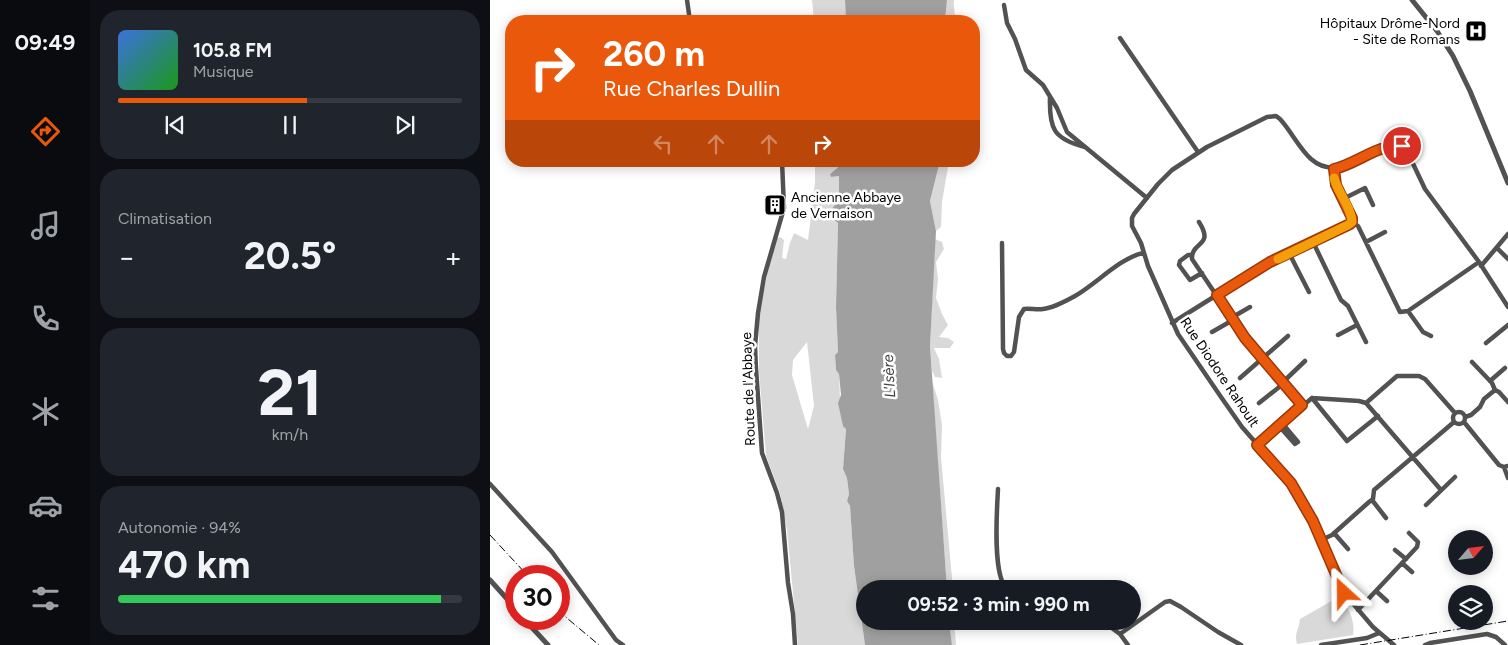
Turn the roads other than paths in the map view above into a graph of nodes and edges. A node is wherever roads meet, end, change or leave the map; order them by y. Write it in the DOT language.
graph roads {
  1 [pos="688,0"];
  2 [pos="1412,0"];
  3 [pos="1004,5"];
  4 [pos="689,15"];
  5 [pos="1120,38"];
  6 [pos="1050,96"];
  7 [pos="1086,147"];
  8 [pos="1198,152"];
  9 [pos="782,167"];
  10 [pos="1334,169"];
  11 [pos="1508,183"];
  12 [pos="1147,198"];
  13 [pos="1343,199"];
  14 [pos="1373,205"];
  15 [pos="1199,222"];
  16 [pos="1352,222"];
  17 [pos="1385,232"];
  18 [pos="1508,234"];
  19 [pos="1314,242"];
  20 [pos="1366,242"];
  21 [pos="1002,243"];
  22 [pos="1497,248"];
  23 [pos="1144,253"];
  24 [pos="1290,253"];
  25 [pos="1192,255"];
  26 [pos="1508,259"];
  27 [pos="1480,264"];
  28 [pos="1202,273"];
  29 [pos="1309,292"];
  30 [pos="1217,295"];
  31 [pos="1250,307"];
  32 [pos="1508,307"];
  33 [pos="1408,311"];
  34 [pos="1232,319"];
  35 [pos="1172,323"];
  36 [pos="1358,325"];
  37 [pos="1508,325"];
  38 [pos="1212,332"];
  39 [pos="1338,335"];
  40 [pos="1288,336"];
  41 [pos="1431,336"];
  42 [pos="1366,342"];
  43 [pos="1486,344"];
  44 [pos="1262,358"];
  45 [pos="1305,361"];
  46 [pos="1472,362"];
  47 [pos="1505,368"];
  48 [pos="1240,378"];
  49 [pos="1490,381"];
  50 [pos="1283,383"];
  51 [pos="1494,390"];
  52 [pos="1312,398"];
  53 [pos="1508,402"];
  54 [pos="1259,403"];
  55 [pos="1366,403"];
  56 [pos="1302,405"];
  57 [pos="1455,413"];
  58 [pos="1378,416"];
  59 [pos="1465,420"];
  60 [pos="1454,422"];
  61 [pos="1257,445"];
  62 [pos="1412,457"];
  63 [pos="1506,466"];
  64 [pos="1455,477"];
  65 [pos="1508,478"];
  66 [pos="490,484"];
  67 [pos="998,489"];
  68 [pos="1441,490"];
  69 [pos="1372,500"];
  70 [pos="1426,504"];
  71 [pos="1386,518"];
  72 [pos="1334,533"];
  73 [pos="1409,533"];
  74 [pos="1321,540"];
  75 [pos="1348,549"];
  76 [pos="1395,550"];
  77 [pos="1404,561"];
  78 [pos="1412,572"];
  79 [pos="490,580"];
  80 [pos="1001,580"];
  81 [pos="1376,591"];
  82 [pos="505,597"];
  83 [pos="1387,601"];
  84 [pos="1358,610"];
  85 [pos="534,630"];
  86 [pos="1114,630"];
  87 [pos="1379,632"];
  88 [pos="1120,634"];
  89 [pos="1428,644"];
  90 [pos="548,645"];
  91 [pos="623,645"];
  92 [pos="795,645"];
  93 [pos="1128,645"];
  94 [pos="1241,645"];
  95 [pos="1321,645"];
  96 [pos="1394,645"];
  97 [pos="1505,645"];
  1 -- 4 [label="street"];
  2 -- 11 [label="street"];
  3 -- 6 [label="street"];
  5 -- 8 [label="street"];
  6 -- 7 [label="street"];
  6 -- 7 [label="street"];
  7 -- 12 [label="street"];
  8 -- 10 [label="street"];
  8 -- 12 [label="street"];
  9 -- 92 [label="street, Route de l'Abbaye"];
  10 -- 13 [label="street"];
  10 -- 27 [label="street"];
  12 -- 23 [label="street, Rue Diodore Rahoult"];
  13 -- 14 [label="street"];
  13 -- 16 [label="street"];
  15 -- 25 [label="street"];
  16 -- 19 [label="street"];
  16 -- 20 [label="street"];
  17 -- 20 [label="street"];
  18 -- 22 [label="street"];
  19 -- 24 [label="street"];
  19 -- 36 [label="street"];
  20 -- 33 [label="street"];
  21 -- 23 [label="street"];
  22 -- 26 [label="street"];
  22 -- 27 [label="street"];
  23 -- 35 [label="street, Rue Diodore Rahoult"];
  24 -- 29 [label="street"];
  24 -- 30 [label="street"];
  25 -- 28 [label="street"];
  25 -- 28 [label="street"];
  27 -- 32 [label="street"];
  27 -- 33 [label="street"];
  28 -- 30 [label="street"];
  30 -- 34 [label="street"];
  30 -- 35 [label="street"];
  31 -- 34 [label="street"];
  33 -- 41 [label="street"];
  34 -- 38 [label="street"];
  34 -- 44 [label="street"];
  35 -- 61 [label="street, Rue Diodore Rahoult"];
  36 -- 39 [label="street"];
  36 -- 42 [label="street"];
  37 -- 43 [label="street"];
  40 -- 44 [label="street"];
  44 -- 48 [label="street"];
  44 -- 50 [label="street"];
  45 -- 50 [label="street"];
  46 -- 49 [label="street"];
  47 -- 49 [label="street"];
  49 -- 51 [label="street"];
  50 -- 54 [label="street"];
  50 -- 56 [label="street"];
  51 -- 53 [label="street"];
  51 -- 59 [label="street"];
  52 -- 55 [label="street"];
  52 -- 56 [label="street"];
  52 -- 58 [label="street"];
  55 -- 57 [label="street"];
  55 -- 58 [label="street"];
  56 -- 61 [label="street"];
  57 -- 59 [label="street"];
  57 -- 60 [label="street"];
  58 -- 62 [label="street"];
  59 -- 60 [label="street"];
  59 -- 63 [label="street"];
  60 -- 62 [label="street"];
  61 -- 74 [label="street, Rue Diodore Rahoult"];
  62 -- 68 [label="street"];
  62 -- 69 [label="street"];
  63 -- 65 [label="street"];
  64 -- 68 [label="street"];
  66 -- 91 [label="street"];
  67 -- 80 [label="street"];
  68 -- 70 [label="street"];
  69 -- 71 [label="street"];
  69 -- 72 [label="street"];
  72 -- 74 [label="street"];
  72 -- 75 [label="street"];
  73 -- 77 [label="street"];
  74 -- 84 [label="street, Rue Diodore Rahoult"];
  76 -- 77 [label="street"];
  77 -- 78 [label="street"];
  77 -- 81 [label="street"];
  79 -- 82 [label="street"];
  81 -- 83 [label="street"];
  81 -- 84 [label="street"];
  84 -- 87 [label="street, Rue Diodore Rahoult"];
  85 -- 90 [label="street"];
  86 -- 88 [label="street"];
  87 -- 95 [label="street"];
  87 -- 96 [label="street, Rue Diodore Rahoult"];
  88 -- 93 [label="street"];
  88 -- 94 [label="street"];
  89 -- 97 [label="street"];
}
